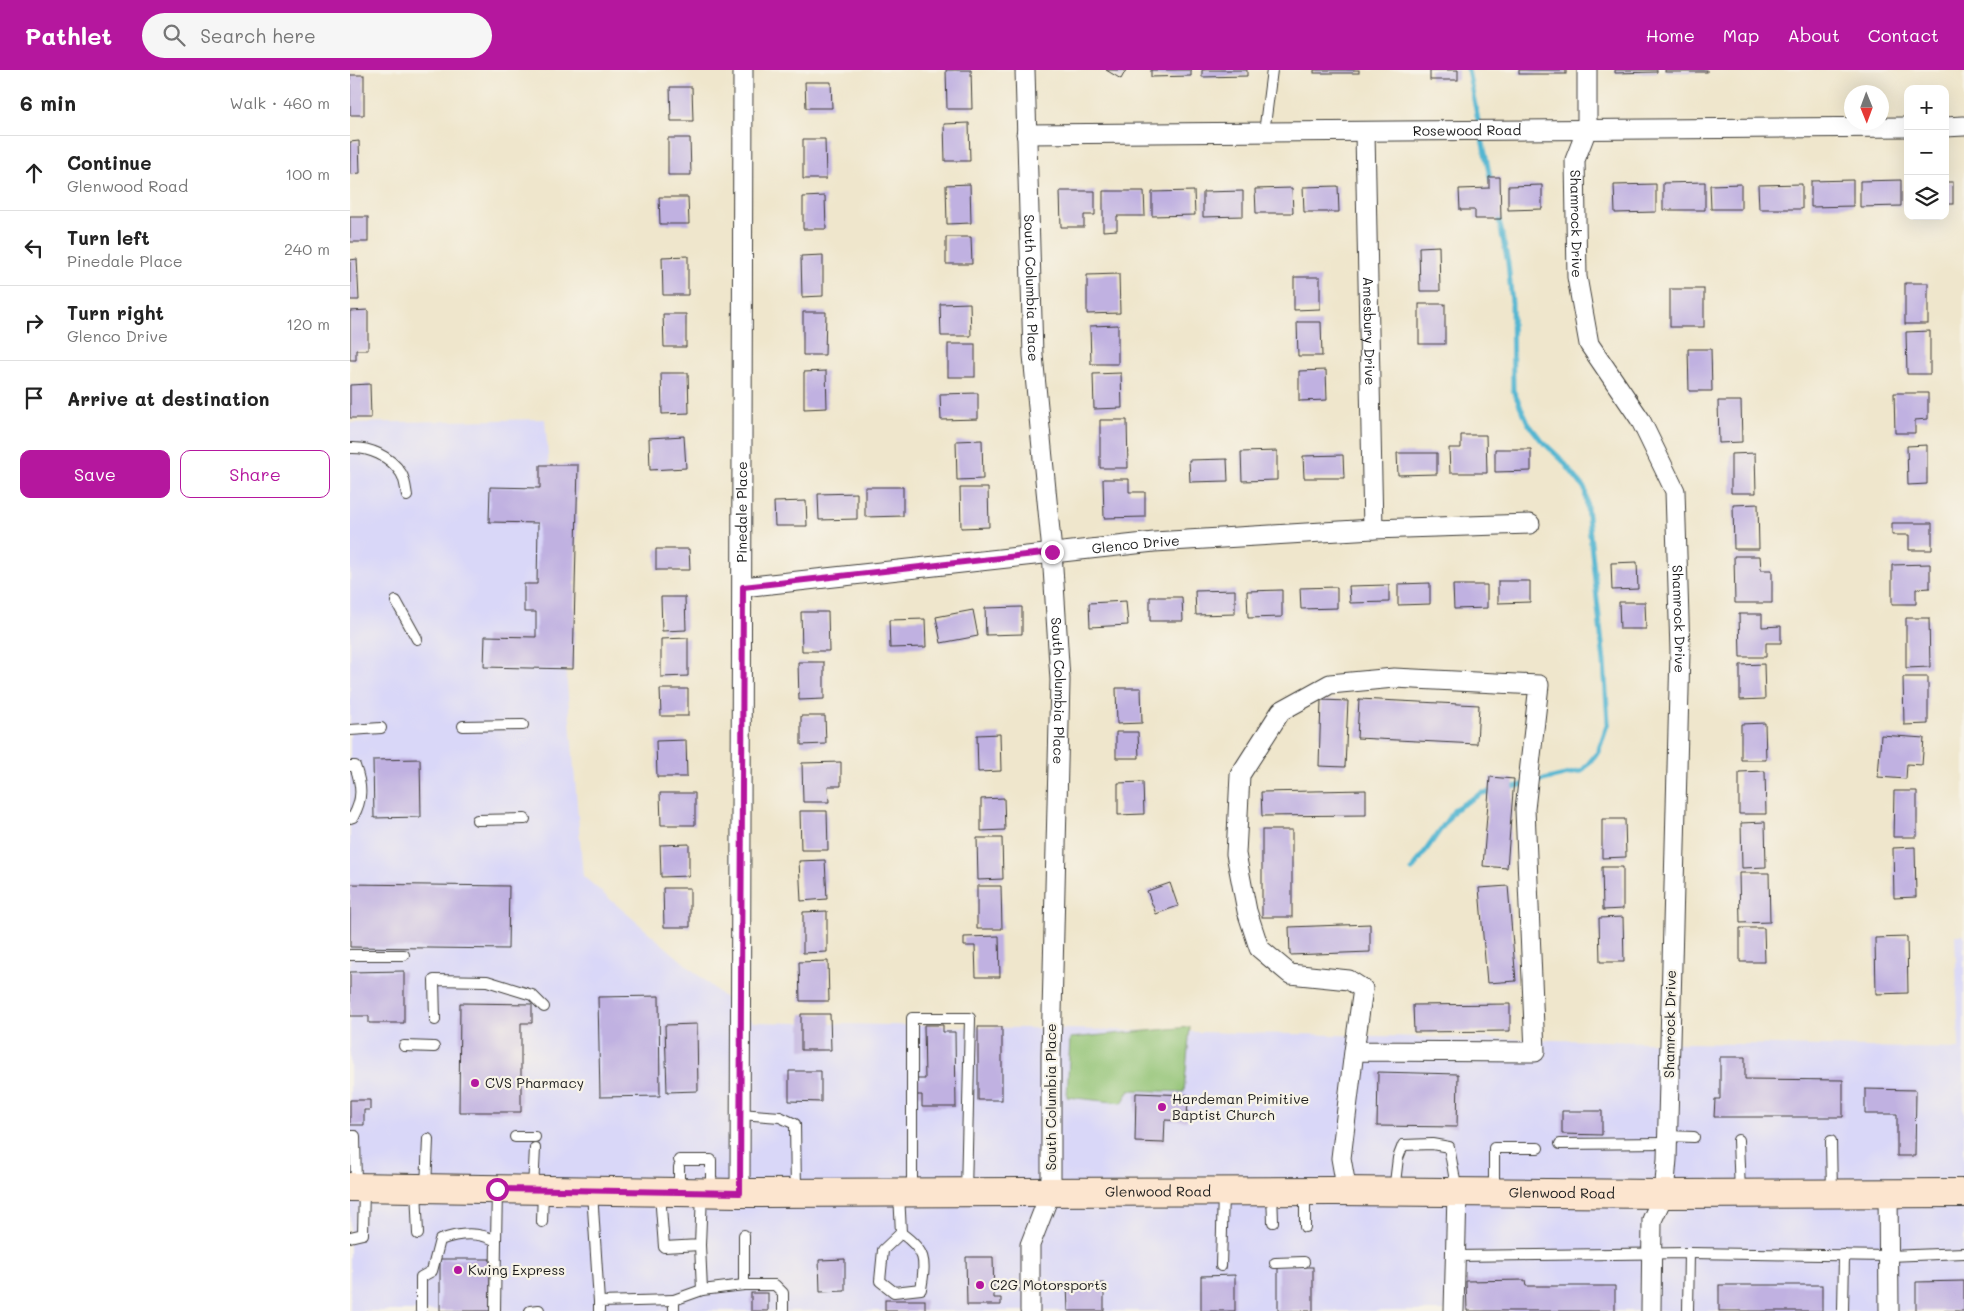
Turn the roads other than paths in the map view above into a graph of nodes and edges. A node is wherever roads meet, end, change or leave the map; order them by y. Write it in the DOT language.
graph roads {
  1 [pos="744,70"];
  2 [pos="1025,70"];
  3 [pos="1272,70"];
  4 [pos="1587,70"];
  5 [pos="1964,126"];
  6 [pos="1904,127"];
  7 [pos="1949,127"];
  8 [pos="1587,129"];
  9 [pos="1264,133"];
  10 [pos="1365,133"];
  11 [pos="1026,134"];
  12 [pos="350,448"];
  13 [pos="407,496"];
  14 [pos="1530,524"];
  15 [pos="1372,529"];
  16 [pos="1052,552"];
  17 [pos="743,587"];
  18 [pos="396,601"];
  19 [pos="416,639"];
  20 [pos="522,725"];
  21 [pos="463,726"];
  22 [pos="380,728"];
  23 [pos="350,730"];
  24 [pos="350,766"];
  25 [pos="350,818"];
  26 [pos="525,819"];
  27 [pos="477,820"];
  28 [pos="350,955"];
  29 [pos="404,955"];
  30 [pos="544,1007"];
  31 [pos="435,1020"];
  32 [pos="404,1046"];
  33 [pos="434,1047"];
  34 [pos="1354,1051"];
  35 [pos="740,1114"];
  36 [pos="350,1136"];
  37 [pos="515,1137"];
  38 [pos="536,1137"];
  39 [pos="1694,1137"];
  40 [pos="428,1139"];
  41 [pos="1667,1140"];
  42 [pos="1738,1140"];
  43 [pos="1831,1141"];
  44 [pos="1560,1144"];
  45 [pos="535,1148"];
  46 [pos="1538,1148"];
  47 [pos="685,1183"];
  48 [pos="357,1188"];
  49 [pos="421,1188"];
  50 [pos="497,1189"];
  51 [pos="538,1190"];
  52 [pos="592,1191"];
  53 [pos="1051,1191"];
  54 [pos="1223,1191"];
  55 [pos="1272,1191"];
  56 [pos="1304,1191"];
  57 [pos="796,1192"];
  58 [pos="905,1192"];
  59 [pos="966,1192"];
  60 [pos="1347,1192"];
  61 [pos="1394,1192"];
  62 [pos="1458,1192"];
  63 [pos="1888,1192"];
  64 [pos="740,1193"];
  65 [pos="1494,1193"];
  66 [pos="1832,1193"];
  67 [pos="1964,1193"];
  68 [pos="1664,1194"];
  69 [pos="1740,1194"];
  70 [pos="542,1222"];
  71 [pos="1273,1222"];
  72 [pos="1305,1227"];
  73 [pos="901,1233"];
  74 [pos="418,1234"];
  75 [pos="744,1235"];
  76 [pos="350,1237"];
  77 [pos="496,1241"];
  78 [pos="700,1245"];
  79 [pos="1689,1252"];
  80 [pos="1652,1253"];
  81 [pos="1964,1253"];
  82 [pos="1844,1255"];
  83 [pos="1456,1256"];
  84 [pos="1889,1256"];
  85 [pos="1304,1262"];
  86 [pos="1275,1263"];
  87 [pos="1221,1266"];
  88 [pos="744,1285"];
  89 [pos="702,1290"];
  90 [pos="674,1300"];
  91 [pos="599,1306"];
  92 [pos="422,1311"];
  93 [pos="495,1311"];
  94 [pos="674,1311"];
  95 [pos="783,1311"];
  96 [pos="1030,1311"];
  97 [pos="1454,1311"];
  98 [pos="1651,1311"];
  99 [pos="1688,1311"];
  100 [pos="1843,1311"];
  101 [pos="1890,1311"];
  1 -- 17 [label="street, Pinedale Place"];
  2 -- 11 [label="street, South Columbia Place"];
  3 -- 9 [label="lane"];
  4 -- 8 [label="street, Shamrock Drive"];
  5 -- 7 [label="street"];
  6 -- 8 [label="street, Rosewood Road"];
  8 -- 10 [label="street, Rosewood Road"];
  8 -- 41 [label="street, Shamrock Drive"];
  9 -- 10 [label="street, Rosewood Road"];
  9 -- 11 [label="street, Rosewood Road"];
  10 -- 15 [label="street, Amesbury Drive"];
  11 -- 16 [label="street, South Columbia Place"];
  12 -- 13 [label="lane"];
  14 -- 15 [label="street, Glenco Drive"];
  15 -- 16 [label="street, Glenco Drive"];
  16 -- 17 [label="street, Glenco Drive"];
  16 -- 53 [label="street, South Columbia Place"];
  17 -- 35 [label="street, Pinedale Place"];
  18 -- 19 [label="lane"];
  20 -- 21 [label="lane"];
  22 -- 23 [label="lane"];
  24 -- 25 [label="lane"];
  26 -- 27 [label="lane"];
  28 -- 29 [label="lane"];
  30 -- 31 [label="lane"];
  32 -- 33 [label="lane"];
  34 -- 34 [label="street"];
  34 -- 60 [label="street"];
  35 -- 57 [label="lane"];
  35 -- 64 [label="street, Pinedale Place"];
  36 -- 48 [label="lane"];
  37 -- 38 [label="lane"];
  39 -- 41 [label="lane"];
  40 -- 49 [label="lane"];
  41 -- 44 [label="lane"];
  41 -- 68 [label="street, Shamrock Drive"];
  42 -- 69 [label="lane"];
  43 -- 66 [label="lane"];
  45 -- 51 [label="lane"];
  46 -- 65 [label="lane"];
  47 -- 52 [label="main road, Glenwood Road"];
  47 -- 64 [label="main road, Glenwood Road"];
  47 -- 78 [label="lane"];
  47 -- 78 [label="lane"];
  48 -- 49 [label="main road, Glenwood Road"];
  48 -- 76 [label="lane"];
  49 -- 50 [label="main road, Glenwood Road"];
  49 -- 74 [label="lane"];
  50 -- 51 [label="main road, Glenwood Road"];
  50 -- 77 [label="lane"];
  51 -- 52 [label="main road, Glenwood Road"];
  51 -- 70 [label="lane"];
  52 -- 91 [label="lane"];
  53 -- 54 [label="main road, Glenwood Road"];
  53 -- 59 [label="main road, Glenwood Road"];
  53 -- 96 [label="street, South Columbia Place"];
  54 -- 55 [label="main road, Glenwood Road"];
  54 -- 87 [label="lane"];
  55 -- 56 [label="main road, Glenwood Road"];
  55 -- 71 [label="lane"];
  56 -- 60 [label="main road, Glenwood Road"];
  56 -- 72 [label="lane"];
  57 -- 58 [label="main road, Glenwood Road"];
  57 -- 64 [label="main road, Glenwood Road"];
  58 -- 59 [label="main road, Glenwood Road"];
  58 -- 59 [label="lane"];
  58 -- 73 [label="lane"];
  60 -- 61 [label="main road, Glenwood Road"];
  61 -- 62 [label="main road, Glenwood Road"];
  61 -- 62 [label="lane"];
  62 -- 65 [label="main road, Glenwood Road"];
  62 -- 83 [label="street"];
  63 -- 66 [label="main road, Glenwood Road"];
  63 -- 67 [label="main road, Glenwood Road"];
  63 -- 84 [label="street"];
  65 -- 68 [label="main road, Glenwood Road"];
  66 -- 69 [label="main road, Glenwood Road"];
  68 -- 69 [label="main road, Glenwood Road"];
  68 -- 80 [label="street"];
  73 -- 73 [label="lane"];
  75 -- 88 [label="lane"];
  77 -- 92 [label="lane"];
  77 -- 93 [label="lane"];
  78 -- 89 [label="lane"];
  79 -- 80 [label="lane"];
  79 -- 82 [label="lane"];
  79 -- 99 [label="lane"];
  80 -- 83 [label="lane"];
  80 -- 98 [label="street"];
  81 -- 84 [label="lane"];
  82 -- 84 [label="lane"];
  82 -- 100 [label="lane"];
  83 -- 97 [label="street"];
  84 -- 101 [label="street"];
  85 -- 86 [label="lane"];
  88 -- 89 [label="lane"];
  88 -- 95 [label="lane"];
  89 -- 90 [label="lane"];
  90 -- 91 [label="lane"];
  90 -- 94 [label="lane"];
}
